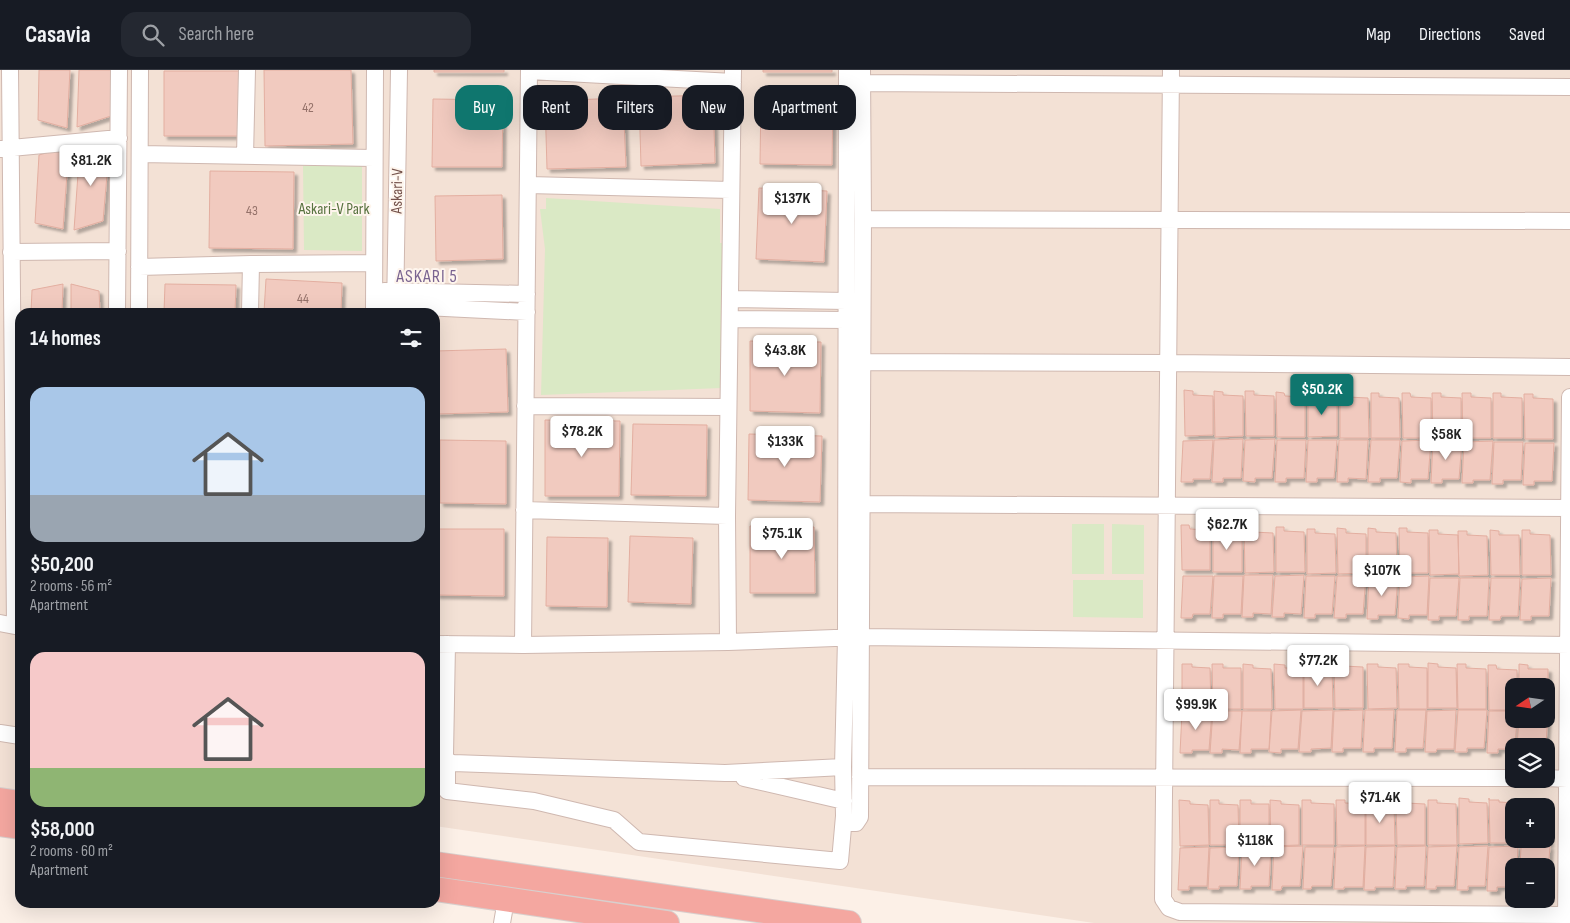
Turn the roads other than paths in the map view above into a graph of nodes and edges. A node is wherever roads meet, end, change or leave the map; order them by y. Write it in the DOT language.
graph roads {
  1 [pos="10,70"];
  2 [pos="119,70"];
  3 [pos="140,70"];
  4 [pos="247,70"];
  5 [pos="375,70"];
  6 [pos="399,70"];
  7 [pos="529,70"];
  8 [pos="847,70"];
  9 [pos="733,76"];
  10 [pos="862,76"];
  11 [pos="1170,77"];
  12 [pos="1570,87"];
  13 [pos="119,138"];
  14 [pos="6,149"];
  15 [pos="140,154"];
  16 [pos="245,156"];
  17 [pos="374,158"];
  18 [pos="528,185"];
  19 [pos="731,190"];
  20 [pos="863,219"];
  21 [pos="1169,220"];
  22 [pos="1570,222"];
  23 [pos="118,251"];
  24 [pos="11,252"];
  25 [pos="374,263"];
  26 [pos="251,264"];
  27 [pos="139,267"];
  28 [pos="527,294"];
  29 [pos="730,299"];
  30 [pos="374,303"];
  31 [pos="395,303"];
  32 [pos="118,308"];
  33 [pos="139,308"];
  34 [pos="250,308"];
  35 [pos="846,310"];
  36 [pos="863,310"];
  37 [pos="527,312"];
  38 [pos="730,319"];
  39 [pos="15,358"];
  40 [pos="862,362"];
  41 [pos="1168,363"];
  42 [pos="1570,368"];
  43 [pos="1570,397"];
  44 [pos="15,405"];
  45 [pos="525,406"];
  46 [pos="728,406"];
  47 [pos="11,488"];
  48 [pos="862,504"];
  49 [pos="1166,505"];
  50 [pos="1568,508"];
  51 [pos="524,510"];
  52 [pos="727,516"];
  53 [pos="12,625"];
  54 [pos="854,638"];
  55 [pos="1164,641"];
  56 [pos="728,642"];
  57 [pos="441,644"];
  58 [pos="1569,645"];
  59 [pos="523,646"];
  60 [pos="0,733"];
  61 [pos="15,735"];
  62 [pos="447,761"];
  63 [pos="843,767"];
  64 [pos="725,773"];
  65 [pos="860,777"];
  66 [pos="1164,778"];
  67 [pos="1505,778"];
  68 [pos="1555,778"];
  69 [pos="1567,778"];
  70 [pos="0,800"];
  71 [pos="15,802"];
  72 [pos="844,809"];
  73 [pos="0,824"];
  74 [pos="15,826"];
  75 [pos="440,865"];
  76 [pos="440,892"];
  77 [pos="504,912"];
  78 [pos="1566,919"];
  79 [pos="666,923"];
  80 [pos="849,923"];
  1 -- 14 [label="street"];
  2 -- 13 [label="street"];
  3 -- 15 [label="street"];
  4 -- 16 [label="street"];
  5 -- 17 [label="street, Askari-V"];
  6 -- 31 [label="street, Askari-V"];
  7 -- 9 [label="street"];
  7 -- 18 [label="street"];
  8 -- 35 [label="street"];
  9 -- 19 [label="street"];
  10 -- 11 [label="street"];
  10 -- 20 [label="street"];
  11 -- 12 [label="street"];
  11 -- 21 [label="street"];
  13 -- 14 [label="street"];
  13 -- 23 [label="street"];
  14 -- 24 [label="street"];
  15 -- 16 [label="street"];
  15 -- 27 [label="street"];
  16 -- 17 [label="street"];
  17 -- 25 [label="street, Askari-V"];
  18 -- 19 [label="street"];
  18 -- 28 [label="street"];
  19 -- 29 [label="street"];
  20 -- 21 [label="street"];
  20 -- 36 [label="street"];
  21 -- 22 [label="street"];
  21 -- 41 [label="street"];
  23 -- 24 [label="street"];
  23 -- 32 [label="street"];
  24 -- 39 [label="street"];
  25 -- 26 [label="street"];
  25 -- 30 [label="street, Askari-V"];
  26 -- 27 [label="street"];
  26 -- 34 [label="street"];
  27 -- 33 [label="street"];
  28 -- 31 [label="street"];
  28 -- 37 [label="street"];
  29 -- 35 [label="street"];
  29 -- 38 [label="street"];
  30 -- 31 [label="street"];
  31 -- 37 [label="street"];
  35 -- 36 [label="street"];
  35 -- 38 [label="street"];
  35 -- 54 [label="street"];
  36 -- 40 [label="street"];
  37 -- 45 [label="street"];
  38 -- 46 [label="street"];
  40 -- 41 [label="street"];
  40 -- 48 [label="street"];
  41 -- 42 [label="street"];
  41 -- 49 [label="street"];
  43 -- 50 [label="street"];
  44 -- 47 [label="street"];
  45 -- 46 [label="street"];
  45 -- 51 [label="street"];
  46 -- 52 [label="street"];
  47 -- 53 [label="street"];
  48 -- 49 [label="street"];
  48 -- 54 [label="street"];
  49 -- 50 [label="street"];
  49 -- 55 [label="street"];
  50 -- 58 [label="street"];
  51 -- 52 [label="street"];
  51 -- 59 [label="street"];
  52 -- 56 [label="street"];
  54 -- 55 [label="street"];
  54 -- 56 [label="street"];
  54 -- 63 [label="street"];
  54 -- 65 [label="street"];
  55 -- 58 [label="street"];
  55 -- 66 [label="street"];
  56 -- 59 [label="street"];
  57 -- 59 [label="street"];
  57 -- 62 [label="street"];
  58 -- 69 [label="street"];
  60 -- 61 [label="street"];
  62 -- 64 [label="street"];
  62 -- 72 [label="street"];
  63 -- 64 [label="street"];
  63 -- 72 [label="street"];
  64 -- 72 [label="street"];
  65 -- 66 [label="street"];
  65 -- 72 [label="street"];
  66 -- 67 [label="street"];
  66 -- 78 [label="street"];
  68 -- 69 [label="street"];
  69 -- 78 [label="street"];
  70 -- 71 [label="highway"];
  73 -- 74 [label="highway"];
  75 -- 80 [label="highway"];
  76 -- 77 [label="highway"];
  77 -- 79 [label="highway"];
}
